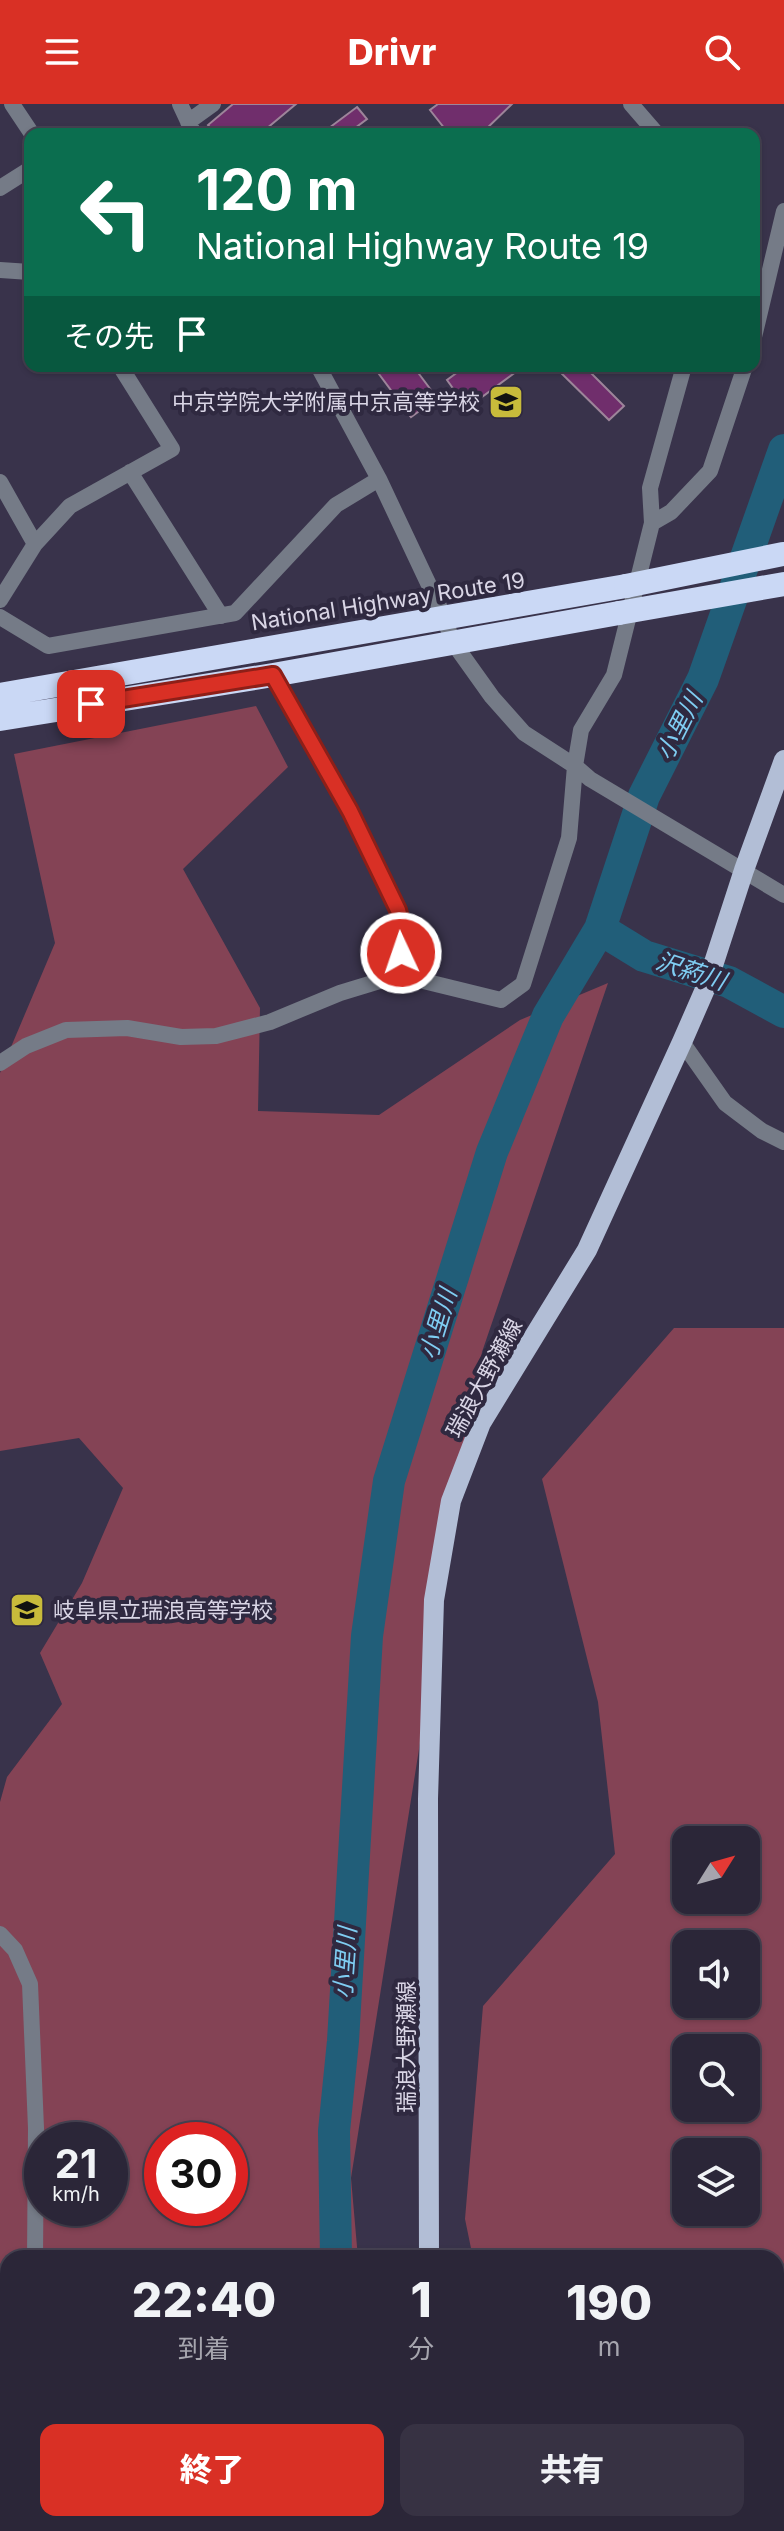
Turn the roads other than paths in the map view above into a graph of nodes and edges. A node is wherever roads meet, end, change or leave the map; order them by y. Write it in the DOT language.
graph roads {
  1 [pos="12,104"];
  2 [pos="180,104"];
  3 [pos="213,104"];
  4 [pos="631,104"];
  5 [pos="28,128"];
  6 [pos="191,128"];
  7 [pos="652,128"];
  8 [pos="24,173"];
  9 [pos="0,188"];
  10 [pos="784,211"];
  11 [pos="0,270"];
  12 [pos="24,272"];
  13 [pos="760,320"];
  14 [pos="124,372"];
  15 [pos="321,372"];
  16 [pos="682,372"];
  17 [pos="743,372"];
  18 [pos="130,472"];
  19 [pos="379,479"];
  20 [pos="0,482"];
  21 [pos="652,523"];
  22 [pos="35,544"];
  23 [pos="784,554"];
  24 [pos="784,584"];
  25 [pos="0,600"];
  26 [pos="221,616"];
  27 [pos="0,617"];
  28 [pos="448,630"];
  29 [pos="273,675"];
  30 [pos="0,695"];
  31 [pos="0,719"];
  32 [pos="784,760"];
  33 [pos="575,766"];
  34 [pos="744,870"];
  35 [pos="784,895"];
  36 [pos="399,975"];
  37 [pos="682,1042"];
  38 [pos="0,1063"];
  39 [pos="784,1142"];
  40 [pos="0,1934"];
  41 [pos="35,2250"];
  42 [pos="429,2250"];
  1 -- 5 [label="street"];
  2 -- 6 [label="street"];
  3 -- 6 [label="street"];
  4 -- 7 [label="street"];
  8 -- 9 [label="street"];
  10 -- 13 [label="street"];
  11 -- 12 [label="street"];
  14 -- 18 [label="street"];
  15 -- 19 [label="street"];
  16 -- 21 [label="street"];
  17 -- 21 [label="street"];
  18 -- 22 [label="street"];
  18 -- 26 [label="street"];
  19 -- 26 [label="street"];
  19 -- 28 [label="street"];
  20 -- 22 [label="street"];
  21 -- 33 [label="street"];
  22 -- 25 [label="street"];
  23 -- 28 [label="highway, National Highway Route 19, bridge"];
  24 -- 28 [label="highway, National Highway Route 19, bridge"];
  26 -- 27 [label="street"];
  28 -- 29 [label="highway, National Highway Route 19"];
  28 -- 30 [label="highway, National Highway Route 19"];
  28 -- 33 [label="street"];
  29 -- 31 [label="highway, National Highway Route 19"];
  29 -- 36 [label="street"];
  32 -- 34 [label="main road, 瑞浪大野瀬線"];
  33 -- 34 [label="street"];
  33 -- 36 [label="street"];
  34 -- 35 [label="street"];
  34 -- 37 [label="main road, 瑞浪大野瀬線"];
  36 -- 38 [label="street"];
  37 -- 39 [label="street"];
  37 -- 42 [label="main road, 瑞浪大野瀬線"];
  40 -- 41 [label="street"];
}
